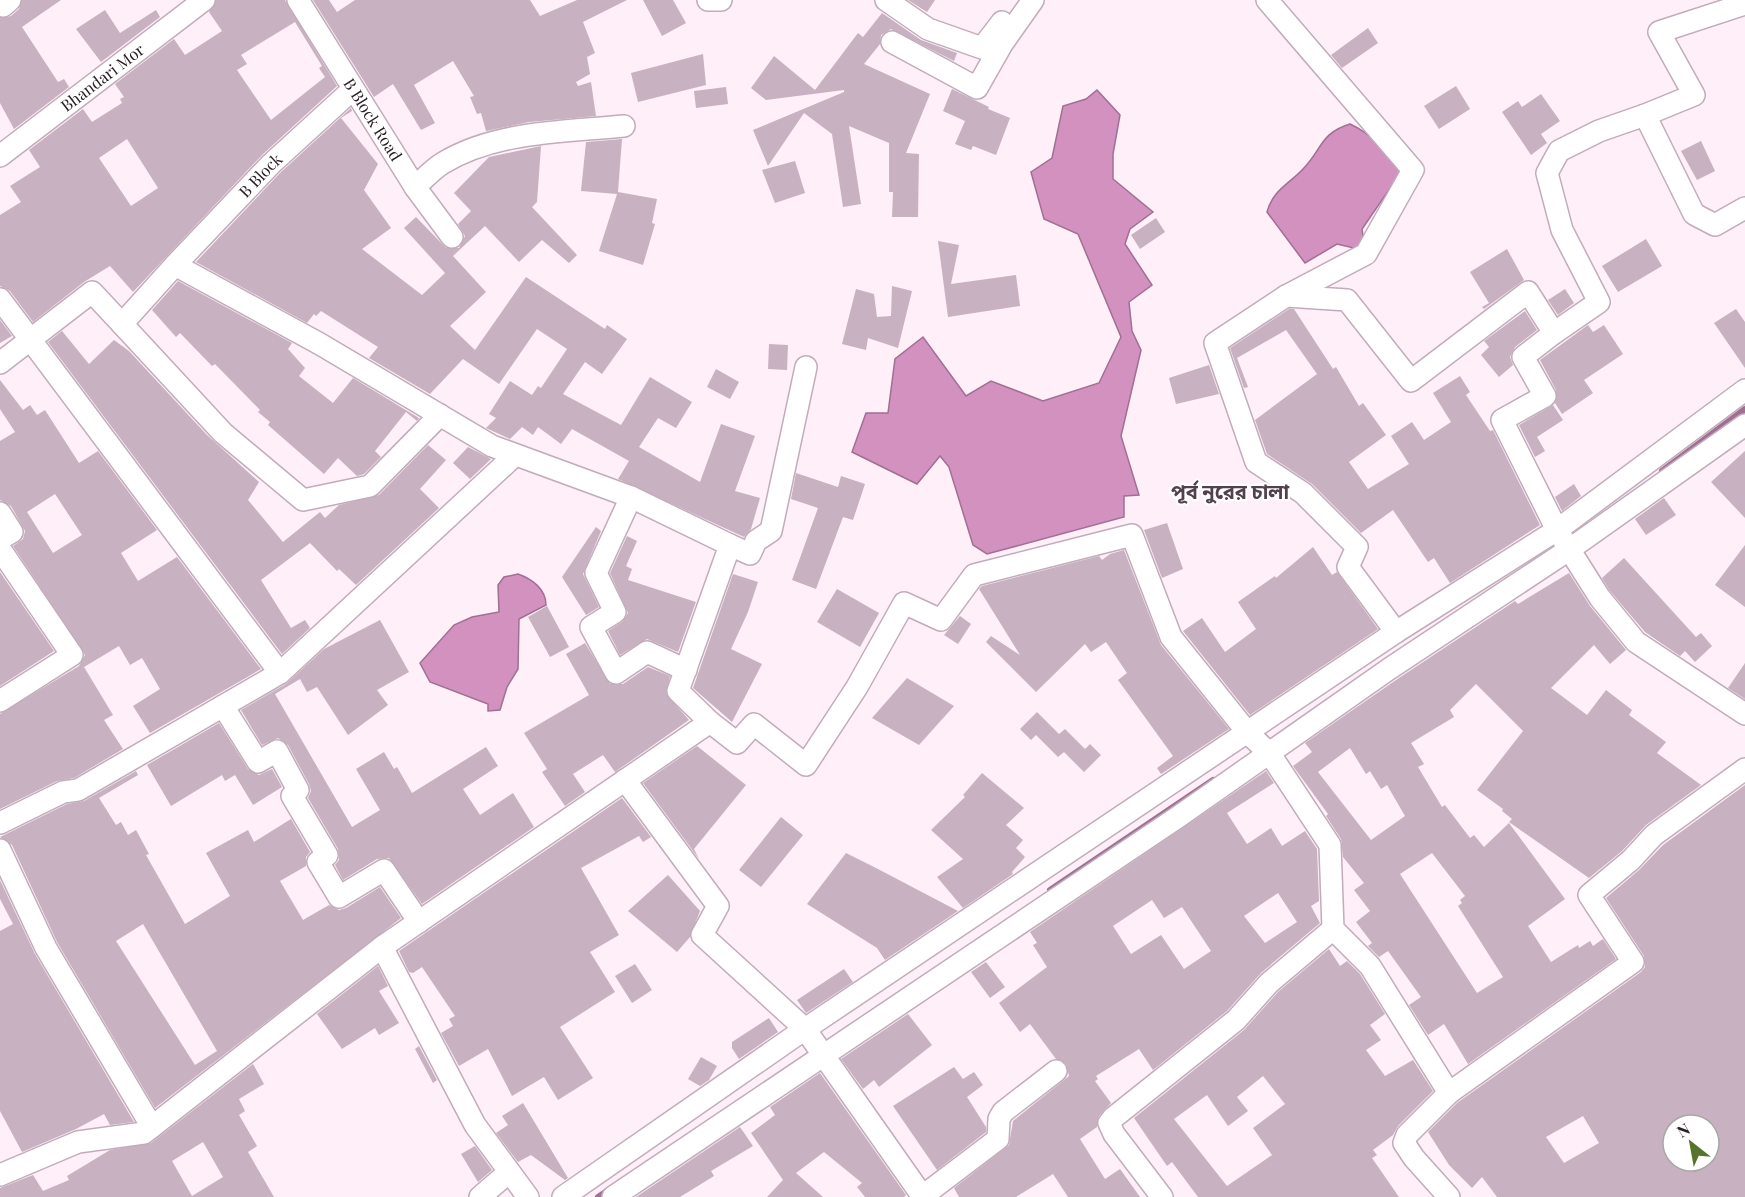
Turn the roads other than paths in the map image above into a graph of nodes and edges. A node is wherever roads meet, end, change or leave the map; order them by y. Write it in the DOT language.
graph roads {
  1 [pos="204,0"];
  2 [pos="298,0"];
  3 [pos="708,0"];
  4 [pos="721,0"];
  5 [pos="886,0"];
  6 [pos="1019,0"];
  7 [pos="1033,0"];
  8 [pos="1267,0"];
  9 [pos="1745,4"];
  10 [pos="892,42"];
  11 [pos="351,90"];
  12 [pos="1645,115"];
  13 [pos="624,126"];
  14 [pos="0,156"];
  15 [pos="415,187"];
  16 [pos="1745,208"];
  17 [pos="452,237"];
  18 [pos="176,265"];
  19 [pos="1286,296"];
  20 [pos="0,299"];
  21 [pos="122,324"];
  22 [pos="1554,333"];
  23 [pos="31,340"];
  24 [pos="0,363"];
  25 [pos="806,367"];
  26 [pos="1745,390"];
  27 [pos="440,415"];
  28 [pos="1745,425"];
  29 [pos="514,456"];
  30 [pos="632,497"];
  31 [pos="0,513"];
  32 [pos="1557,530"];
  33 [pos="0,539"];
  34 [pos="730,545"];
  35 [pos="0,549"];
  36 [pos="1570,549"];
  37 [pos="1396,632"];
  38 [pos="686,670"];
  39 [pos="280,673"];
  40 [pos="0,701"];
  41 [pos="223,706"];
  42 [pos="1745,714"];
  43 [pos="710,722"];
  44 [pos="1248,732"];
  45 [pos="1270,754"];
  46 [pos="1745,769"];
  47 [pos="625,780"];
  48 [pos="0,823"];
  49 [pos="0,850"];
  50 [pos="419,922"];
  51 [pos="1333,929"];
  52 [pos="382,947"];
  53 [pos="805,1029"];
  54 [pos="823,1054"];
  55 [pos="1056,1071"];
  56 [pos="1449,1093"];
  57 [pos="152,1127"];
  58 [pos="655,1132"];
  59 [pos="670,1157"];
  60 [pos="509,1172"];
  61 [pos="0,1175"];
  62 [pos="924,1196"];
  63 [pos="480,1197"];
  64 [pos="528,1197"];
  65 [pos="563,1197"];
  66 [pos="613,1197"];
  67 [pos="1162,1197"];
  68 [pos="1449,1197"];
  1 -- 14 [label="street, Bhandari Mor"];
  2 -- 11 [label="street, B Block Road"];
  3 -- 4 [label="street"];
  5 -- 6 [label="street"];
  7 -- 10 [label="street"];
  8 -- 19 [label="street"];
  9 -- 12 [label="street"];
  11 -- 15 [label="street, B Block Road"];
  11 -- 18 [label="street, B Block"];
  12 -- 16 [label="street"];
  12 -- 22 [label="street"];
  13 -- 15 [label="street"];
  15 -- 17 [label="street, B Block Road"];
  18 -- 21 [label="street, B Block"];
  18 -- 27 [label="street"];
  19 -- 22 [label="street"];
  19 -- 37 [label="street"];
  20 -- 23 [label="street"];
  21 -- 23 [label="street"];
  21 -- 27 [label="street"];
  22 -- 32 [label="street"];
  23 -- 24 [label="street"];
  23 -- 39 [label="street"];
  25 -- 34 [label="street"];
  26 -- 32 [label="street"];
  27 -- 29 [label="street"];
  28 -- 36 [label="street"];
  29 -- 30 [label="street"];
  29 -- 39 [label="street"];
  30 -- 34 [label="street"];
  30 -- 38 [label="street"];
  31 -- 33 [label="street"];
  32 -- 36 [label="street"];
  32 -- 37 [label="street"];
  34 -- 38 [label="street"];
  35 -- 40 [label="street"];
  36 -- 42 [label="street"];
  36 -- 45 [label="street"];
  37 -- 44 [label="street"];
  38 -- 43 [label="street"];
  39 -- 41 [label="street"];
  41 -- 48 [label="street"];
  41 -- 50 [label="street"];
  43 -- 44 [label="street"];
  43 -- 47 [label="street"];
  44 -- 45 [label="street"];
  44 -- 53 [label="street"];
  45 -- 51 [label="street"];
  45 -- 54 [label="street"];
  46 -- 56 [label="street"];
  47 -- 50 [label="street"];
  47 -- 53 [label="street"];
  49 -- 57 [label="street"];
  50 -- 52 [label="street"];
  51 -- 56 [label="street"];
  51 -- 67 [label="street"];
  52 -- 57 [label="street"];
  52 -- 60 [label="street"];
  53 -- 54 [label="street"];
  53 -- 58 [label="street"];
  54 -- 59 [label="street"];
  54 -- 62 [label="street"];
  55 -- 62 [label="street"];
  56 -- 68 [label="street"];
  57 -- 61 [label="street"];
  58 -- 59 [label="street"];
  58 -- 65 [label="street"];
  59 -- 66 [label="street"];
  60 -- 63 [label="street"];
  60 -- 64 [label="street"];
}
